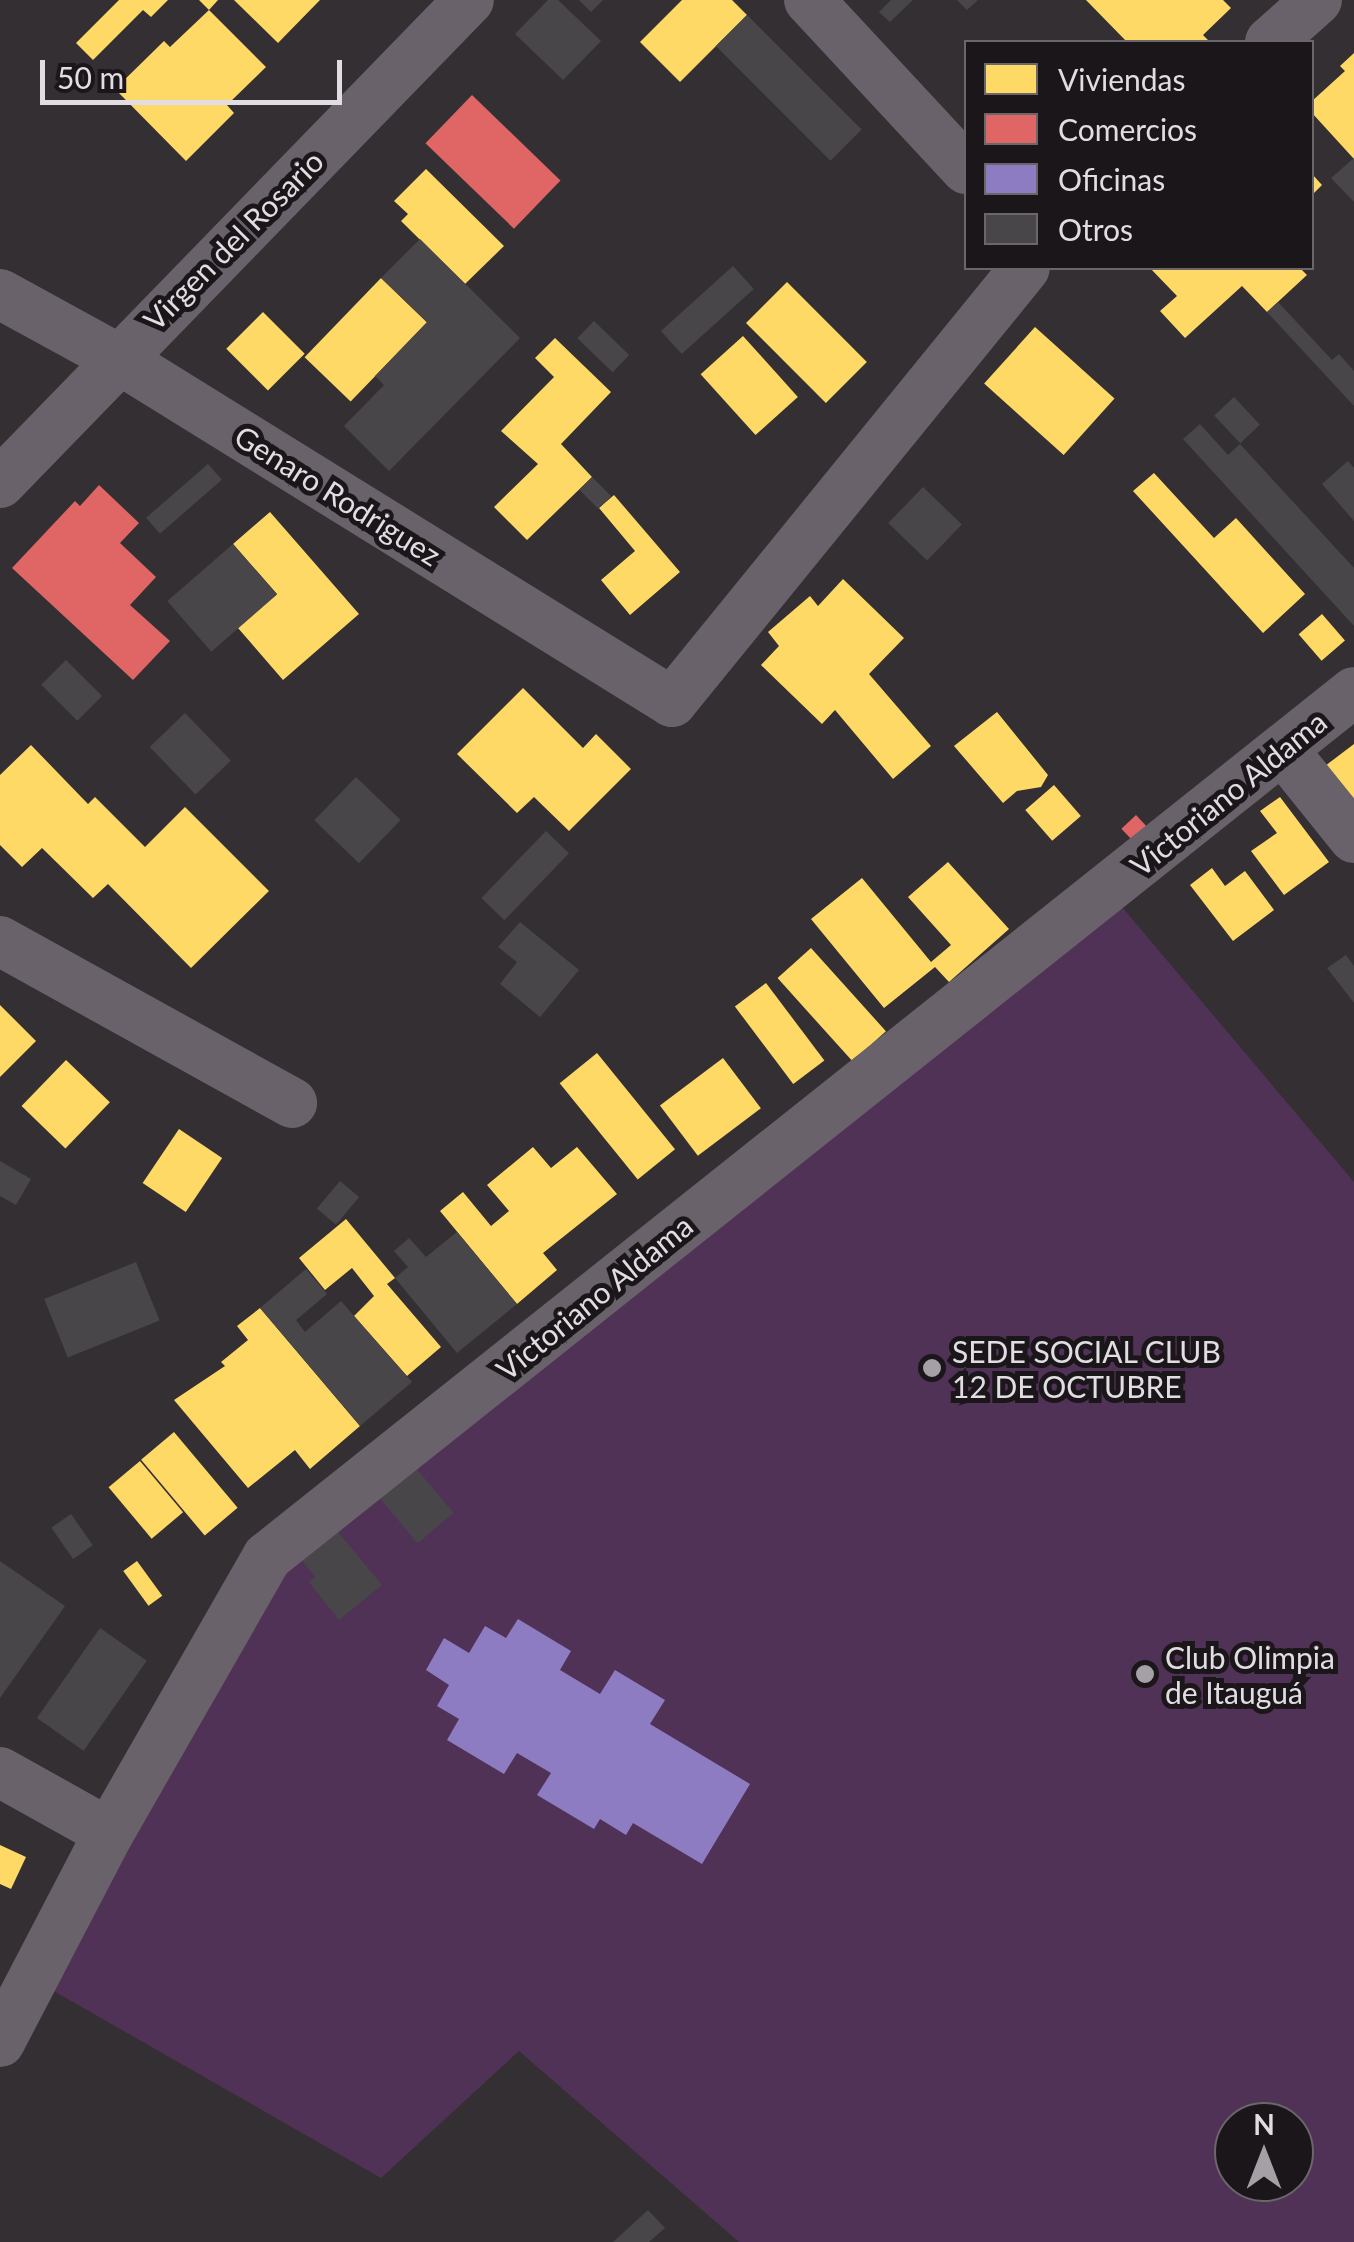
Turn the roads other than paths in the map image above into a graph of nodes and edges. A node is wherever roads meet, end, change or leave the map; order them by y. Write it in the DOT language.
graph roads {
  1 [pos="469,0"];
  2 [pos="809,0"];
  3 [pos="1317,0"];
  4 [pos="1272,40"];
  5 [pos="964,166"];
  6 [pos="1023,270"];
  7 [pos="0,294"];
  8 [pos="117,358"];
  9 [pos="0,483"];
  10 [pos="1354,692"];
  11 [pos="1283,750"];
  12 [pos="1354,838"];
  13 [pos="0,941"];
  14 [pos="292,1103"];
  15 [pos="0,1772"];
  16 [pos="110,1832"];
  17 [pos="0,2042"];
  1 -- 8 [label="street, Virgen del Rosario"];
  2 -- 5 [label="street"];
  3 -- 4 [label="street"];
  6 -- 8 [label="street, Genaro Rodriguez"];
  7 -- 8 [label="street, Genaro Rodriguez"];
  8 -- 9 [label="street, Virgen del Rosario"];
  10 -- 11 [label="street, Victoriano Aldama"];
  11 -- 12 [label="street"];
  11 -- 16 [label="street, Victoriano Aldama"];
  13 -- 14 [label="street"];
  15 -- 16 [label="street"];
  16 -- 17 [label="street, Victoriano Aldama"];
}
